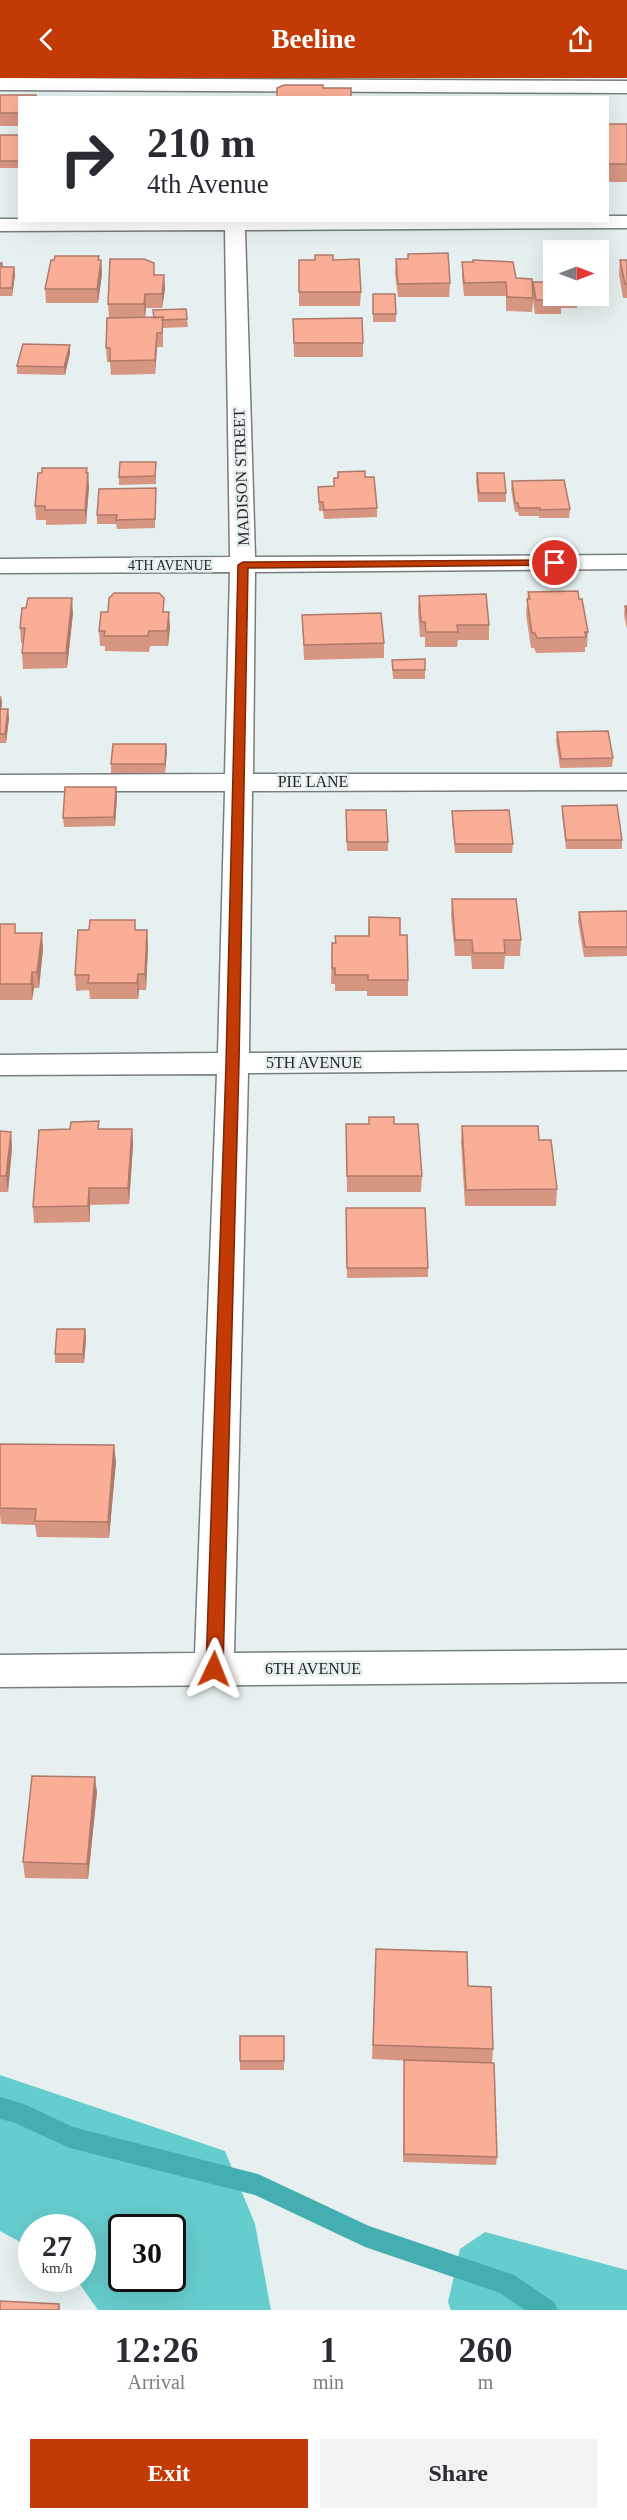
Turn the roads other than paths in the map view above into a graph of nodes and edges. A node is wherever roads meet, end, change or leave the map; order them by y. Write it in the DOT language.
graph roads {
  1 [pos="0,84"];
  2 [pos="240,87"];
  3 [pos="627,87"];
  4 [pos="234,222"];
  5 [pos="627,222"];
  6 [pos="0,225"];
  7 [pos="627,562"];
  8 [pos="243,565"];
  9 [pos="0,566"];
  10 [pos="240,781"];
  11 [pos="627,782"];
  12 [pos="0,783"];
  13 [pos="627,1060"];
  14 [pos="233,1063"];
  15 [pos="0,1065"];
  16 [pos="627,1666"];
  17 [pos="214,1669"];
  18 [pos="0,1671"];
  1 -- 2 [label="street"];
  2 -- 3 [label="street"];
  4 -- 5 [label="street"];
  4 -- 6 [label="street"];
  4 -- 8 [label="street, MADISON STREET"];
  7 -- 8 [label="street, 4TH AVENUE"];
  8 -- 9 [label="street, 4TH AVENUE"];
  8 -- 10 [label="street, MADISON STREET"];
  10 -- 11 [label="street, PIE LANE"];
  10 -- 12 [label="street, PIE LANE"];
  10 -- 14 [label="street, MADISON STREET"];
  13 -- 14 [label="street, 5TH AVENUE"];
  14 -- 15 [label="street, 5TH AVENUE"];
  14 -- 17 [label="street, MADISON STREET"];
  16 -- 17 [label="street, 6TH AVENUE"];
  17 -- 18 [label="street, 6TH AVENUE"];
}
